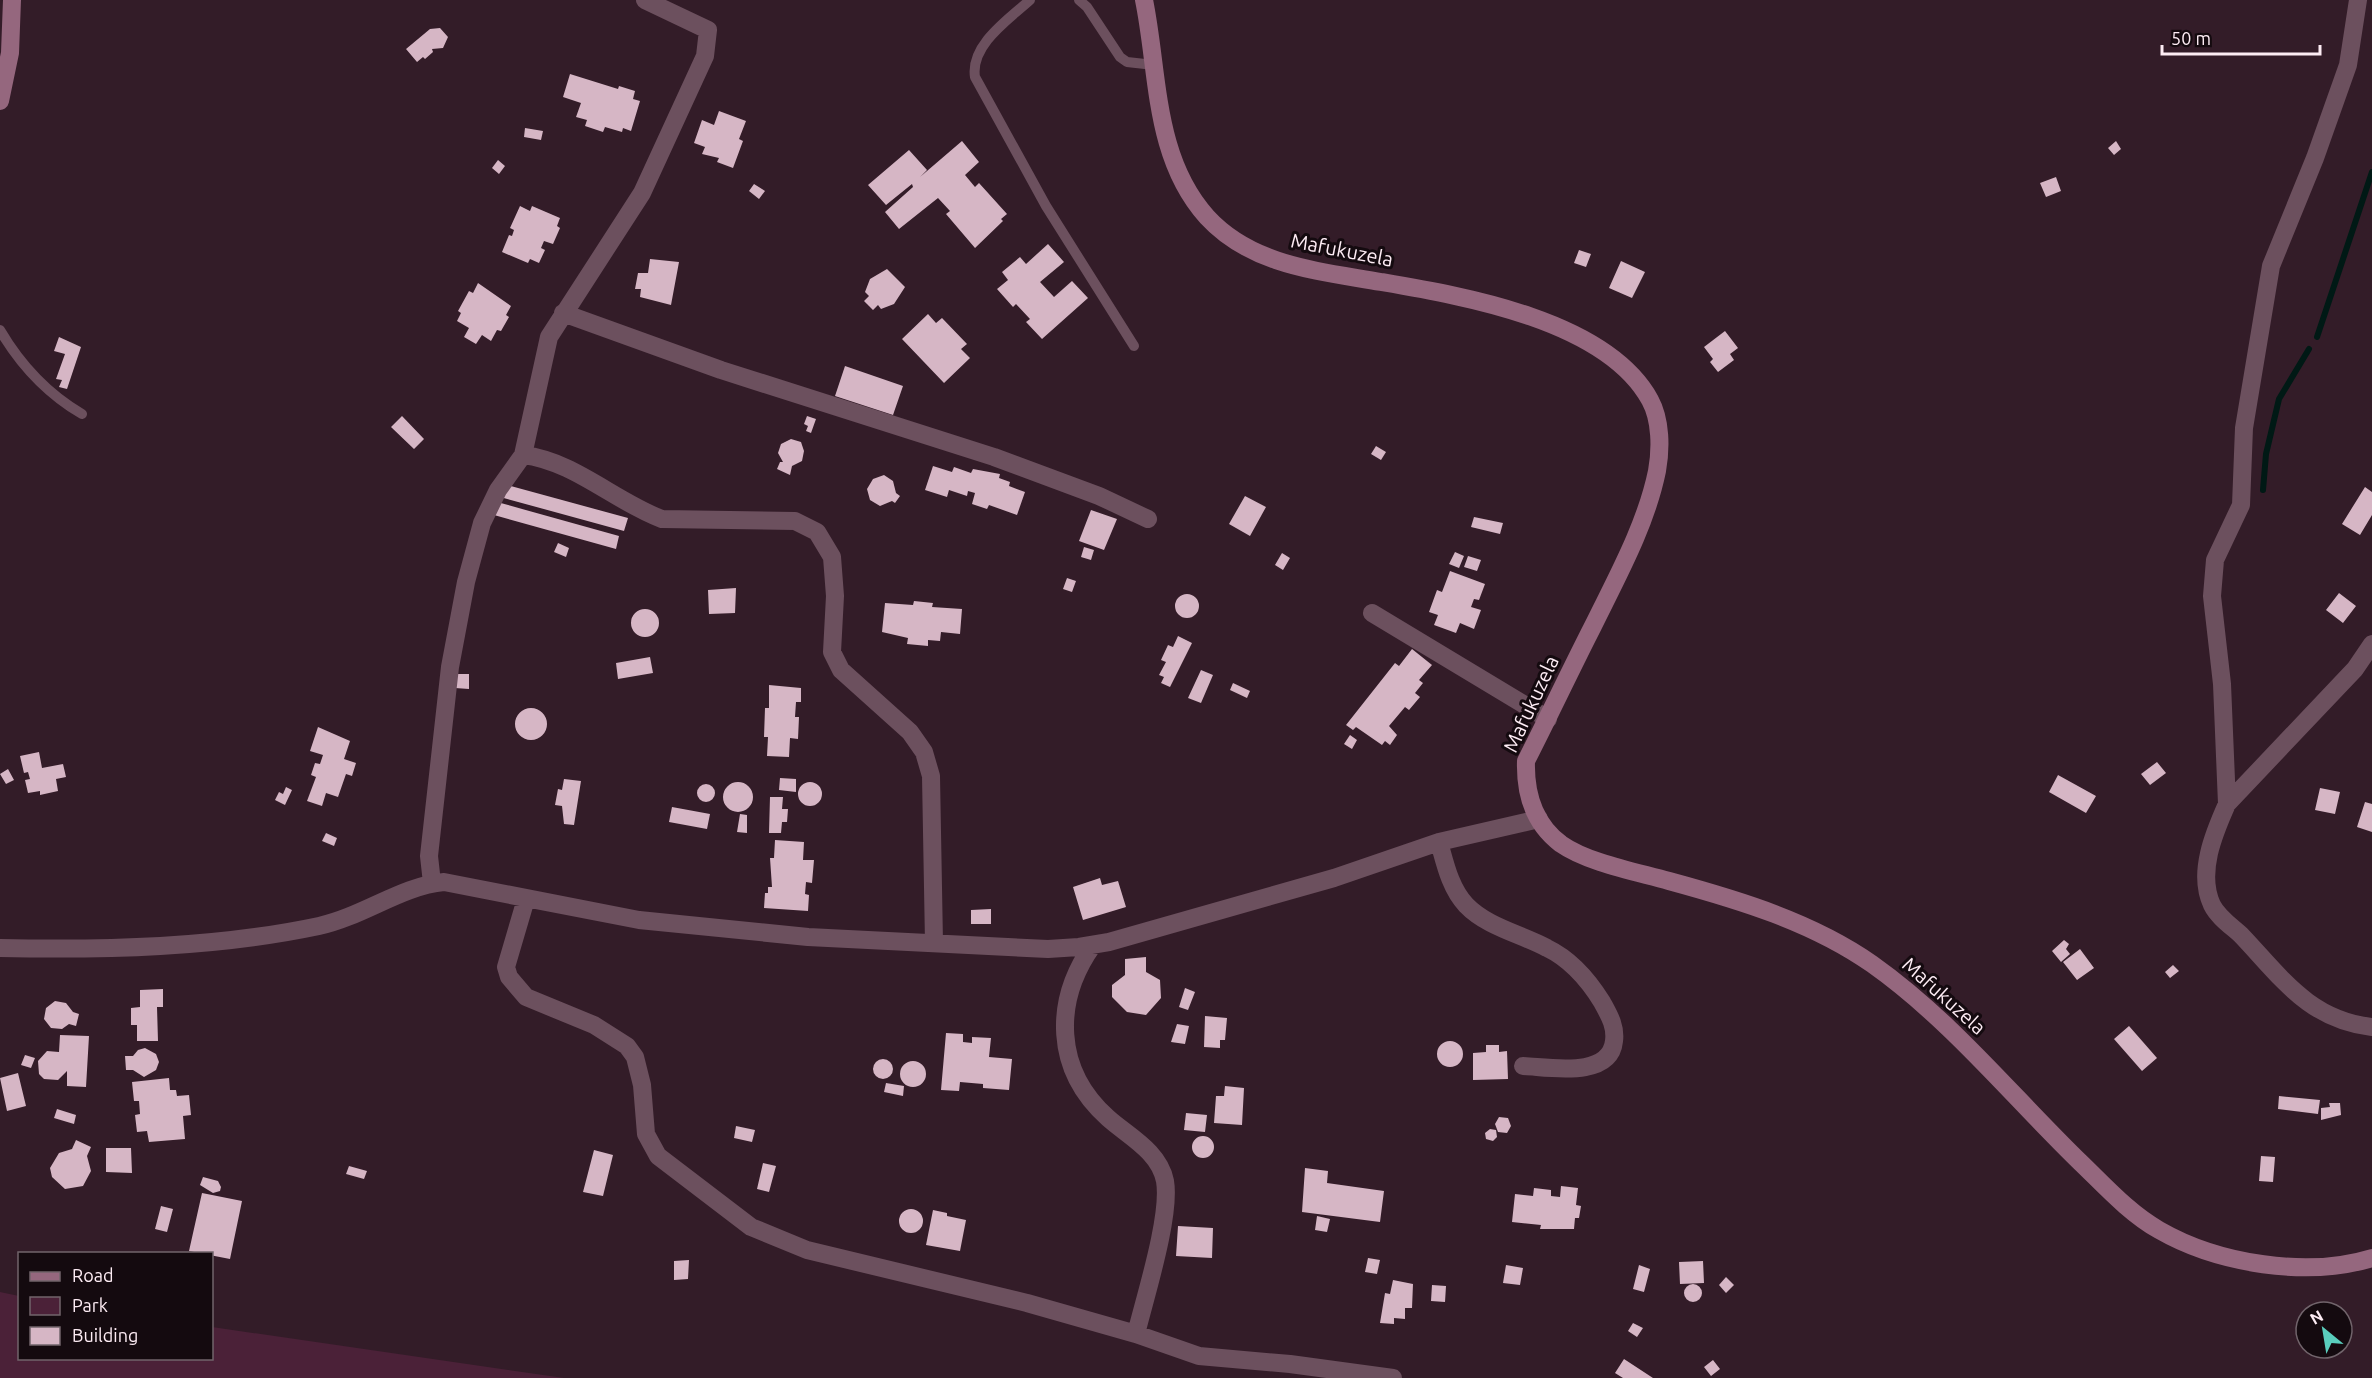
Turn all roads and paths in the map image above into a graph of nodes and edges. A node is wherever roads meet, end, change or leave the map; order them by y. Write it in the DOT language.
graph roads {
  1 [pos="12,0"];
  2 [pos="645,0"];
  3 [pos="1030,0"];
  4 [pos="1079,0"];
  5 [pos="1144,0"];
  6 [pos="2358,0"];
  7 [pos="665,4"];
  8 [pos="1154,65"];
  9 [pos="0,101"];
  10 [pos="563,312"];
  11 [pos="0,330"];
  12 [pos="1134,346"];
  13 [pos="82,414"];
  14 [pos="523,455"];
  15 [pos="1148,519"];
  16 [pos="1372,613"];
  17 [pos="2372,644"];
  18 [pos="1548,719"];
  19 [pos="2228,804"];
  20 [pos="1539,819"];
  21 [pos="1439,842"];
  22 [pos="432,883"];
  23 [pos="526,899"];
  24 [pos="934,943"];
  25 [pos="1093,945"];
  26 [pos="0,948"];
  27 [pos="2372,1027"];
  28 [pos="1523,1066"];
  29 [pos="2372,1258"];
  30 [pos="1136,1334"];
  31 [pos="1393,1378"];
  1 -- 9 [label="main road"];
  2 -- 7 [label="street"];
  3 -- 12 [label="lane"];
  4 -- 8 [label="lane"];
  5 -- 8 [label="main road, Mafukuzela"];
  6 -- 19 [label="street"];
  7 -- 10 [label="street"];
  8 -- 18 [label="main road, Mafukuzela"];
  10 -- 14 [label="street"];
  10 -- 15 [label="street"];
  11 -- 13 [label="lane"];
  14 -- 22 [label="street"];
  14 -- 24 [label="street"];
  16 -- 18 [label="street"];
  17 -- 19 [label="street"];
  18 -- 20 [label="main road, Mafukuzela"];
  19 -- 27 [label="street"];
  20 -- 21 [label="street"];
  20 -- 29 [label="main road, Mafukuzela"];
  21 -- 25 [label="street"];
  21 -- 28 [label="street"];
  22 -- 23 [label="street"];
  22 -- 26 [label="street"];
  23 -- 24 [label="street"];
  23 -- 30 [label="street"];
  24 -- 25 [label="street"];
  25 -- 30 [label="street"];
  30 -- 31 [label="street"];
}
